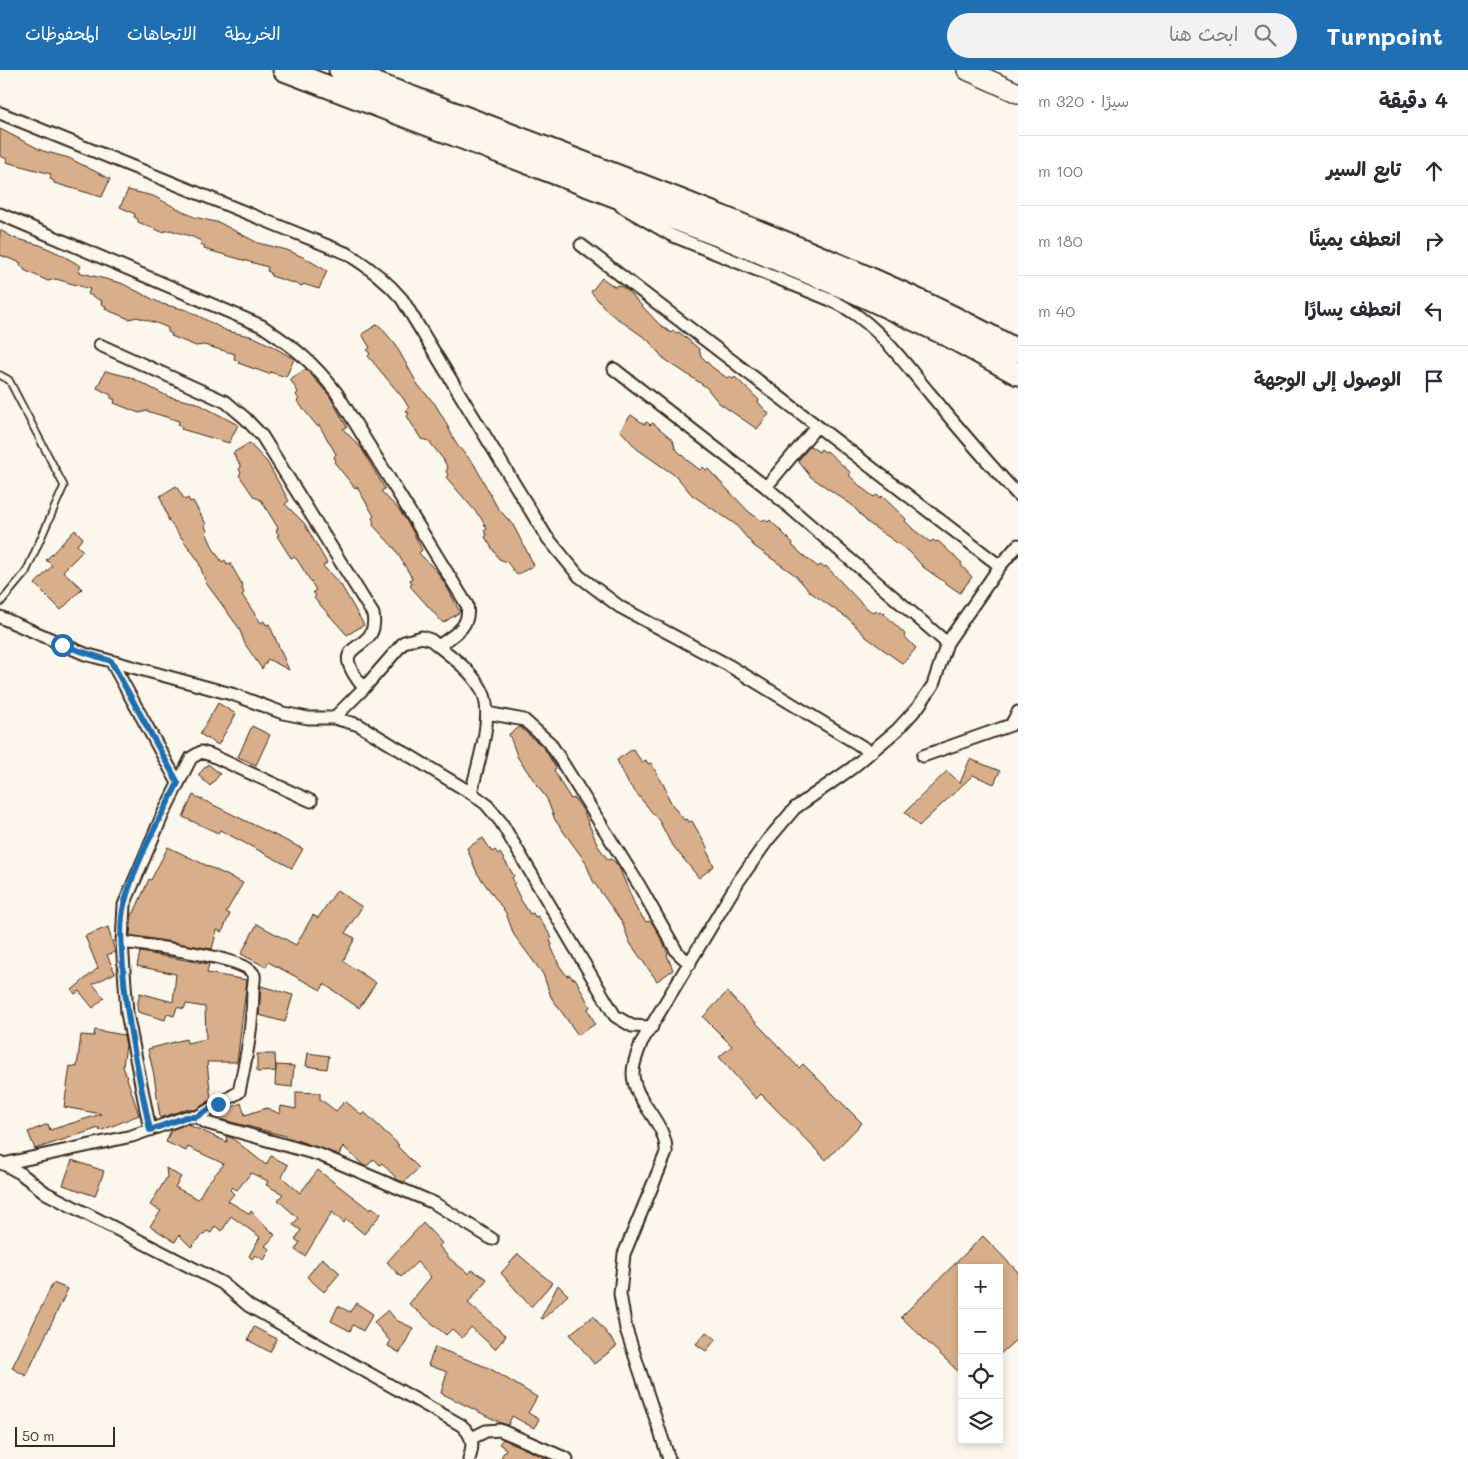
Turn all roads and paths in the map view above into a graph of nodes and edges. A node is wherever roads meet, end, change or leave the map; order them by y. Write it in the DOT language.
graph roads {
  1 [pos="284,70"];
  2 [pos="340,70"];
  3 [pos="967,70"];
  4 [pos="1018,93"];
  5 [pos="0,113"];
  6 [pos="606,194"];
  7 [pos="0,214"];
  8 [pos="581,245"];
  9 [pos="100,345"];
  10 [pos="1018,351"];
  11 [pos="614,368"];
  12 [pos="1018,374"];
  13 [pos="0,375"];
  14 [pos="817,426"];
  15 [pos="766,487"];
  16 [pos="1018,495"];
  17 [pos="1018,545"];
  18 [pos="1000,566"];
  19 [pos="0,603"];
  20 [pos="0,617"];
  21 [pos="947,643"];
  22 [pos="438,646"];
  23 [pos="111,661"];
  24 [pos="364,688"];
  25 [pos="1018,712"];
  26 [pos="487,713"];
  27 [pos="334,718"];
  28 [pos="871,752"];
  29 [pos="923,756"];
  30 [pos="178,783"];
  31 [pos="471,793"];
  32 [pos="311,801"];
  33 [pos="122,942"];
  34 [pos="690,964"];
  35 [pos="652,1027"];
  36 [pos="196,1117"];
  37 [pos="150,1130"];
  38 [pos="2,1163"];
  39 [pos="492,1239"];
  40 [pos="472,1438"];
  41 [pos="469,1459"];
  42 [pos="567,1459"];
  43 [pos="669,1459"];
  1 -- 6 [label="highway"];
  2 -- 10 [label="highway"];
  3 -- 4 [label="main road"];
  5 -- 28 [label="street"];
  6 -- 12 [label="highway"];
  6 -- 16 [label="street"];
  7 -- 22 [label="street"];
  8 -- 14 [label="street"];
  9 -- 24 [label="street"];
  11 -- 15 [label="street"];
  13 -- 19 [label="lane"];
  14 -- 15 [label="street"];
  14 -- 18 [label="street"];
  15 -- 21 [label="street"];
  17 -- 18 [label="street"];
  18 -- 21 [label="street"];
  20 -- 23 [label="street"];
  21 -- 28 [label="street"];
  22 -- 24 [label="street"];
  22 -- 26 [label="street"];
  23 -- 27 [label="street"];
  23 -- 30 [label="street"];
  24 -- 27 [label="street"];
  25 -- 29 [label="street"];
  26 -- 31 [label="street"];
  26 -- 34 [label="street"];
  27 -- 31 [label="street"];
  28 -- 34 [label="street"];
  30 -- 32 [label="street"];
  30 -- 33 [label="street"];
  31 -- 35 [label="street"];
  33 -- 36 [label="street"];
  33 -- 37 [label="street"];
  34 -- 35 [label="street"];
  35 -- 43 [label="street"];
  36 -- 37 [label="street"];
  36 -- 39 [label="street"];
  37 -- 38 [label="street"];
  38 -- 40 [label="street"];
  40 -- 41 [label="street"];
  40 -- 42 [label="street"];
}
